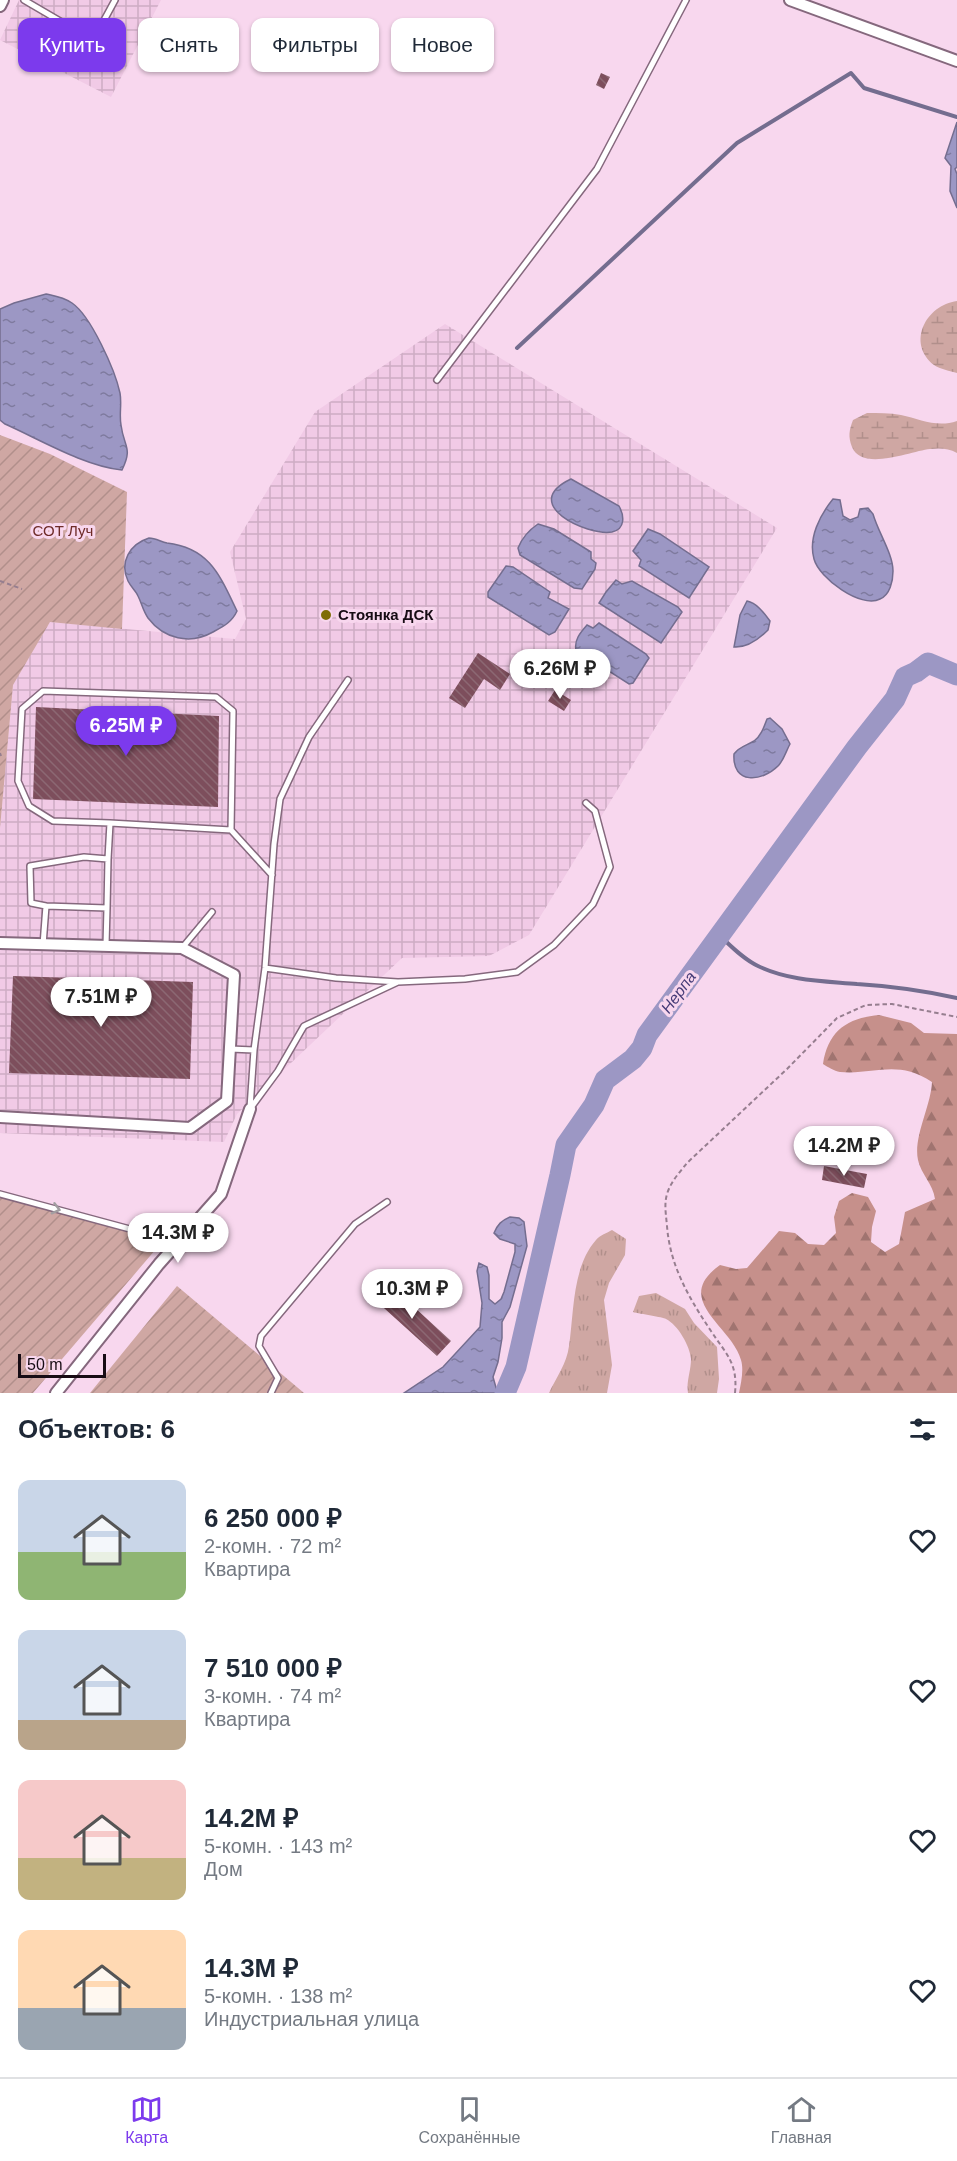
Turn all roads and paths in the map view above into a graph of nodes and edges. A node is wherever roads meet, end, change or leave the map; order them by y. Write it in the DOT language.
graph roads {
  1 [pos="3,0"];
  2 [pos="24,0"];
  3 [pos="115,0"];
  4 [pos="686,0"];
  5 [pos="790,0"];
  6 [pos="0,6"];
  7 [pos="957,61"];
  8 [pos="437,380"];
  9 [pos="0,581"];
  10 [pos="22,589"];
  11 [pos="348,680"];
  12 [pos="586,803"];
  13 [pos="110,823"];
  14 [pos="231,830"];
  15 [pos="108,859"];
  16 [pos="272,874"];
  17 [pos="46,906"];
  18 [pos="107,908"];
  19 [pos="212,912"];
  20 [pos="0,943"];
  21 [pos="43,945"];
  22 [pos="106,947"];
  23 [pos="182,948"];
  24 [pos="265,968"];
  25 [pos="398,982"];
  26 [pos="957,1017"];
  27 [pos="230,1049"];
  28 [pos="254,1050"];
  29 [pos="250,1109"];
  30 [pos="0,1117"];
  31 [pos="0,1194"];
  32 [pos="387,1202"];
  33 [pos="178,1242"];
  34 [pos="56,1393"];
  35 [pos="271,1393"];
  36 [pos="735,1393"];
  1 -- 6 [label="street"];
  2 -- 3 [label="lane"];
  4 -- 8 [label="lane"];
  5 -- 7 [label="street"];
  9 -- 10 [label="path"];
  11 -- 16 [label="lane"];
  12 -- 25 [label="lane"];
  13 -- 14 [label="lane"];
  13 -- 14 [label="lane"];
  13 -- 15 [label="lane"];
  14 -- 16 [label="lane"];
  15 -- 17 [label="lane"];
  15 -- 18 [label="lane"];
  16 -- 24 [label="lane"];
  17 -- 18 [label="lane"];
  17 -- 21 [label="lane"];
  18 -- 22 [label="lane"];
  19 -- 23 [label="lane"];
  20 -- 21 [label="street"];
  21 -- 22 [label="street"];
  22 -- 23 [label="street"];
  23 -- 27 [label="street"];
  24 -- 25 [label="lane"];
  24 -- 28 [label="lane"];
  25 -- 29 [label="lane"];
  26 -- 36 [label="path"];
  27 -- 28 [label="lane"];
  27 -- 30 [label="street"];
  28 -- 29 [label="lane"];
  29 -- 33 [label="street"];
  31 -- 33 [label="lane, one-way"];
  32 -- 35 [label="lane"];
  33 -- 34 [label="street"];
}
